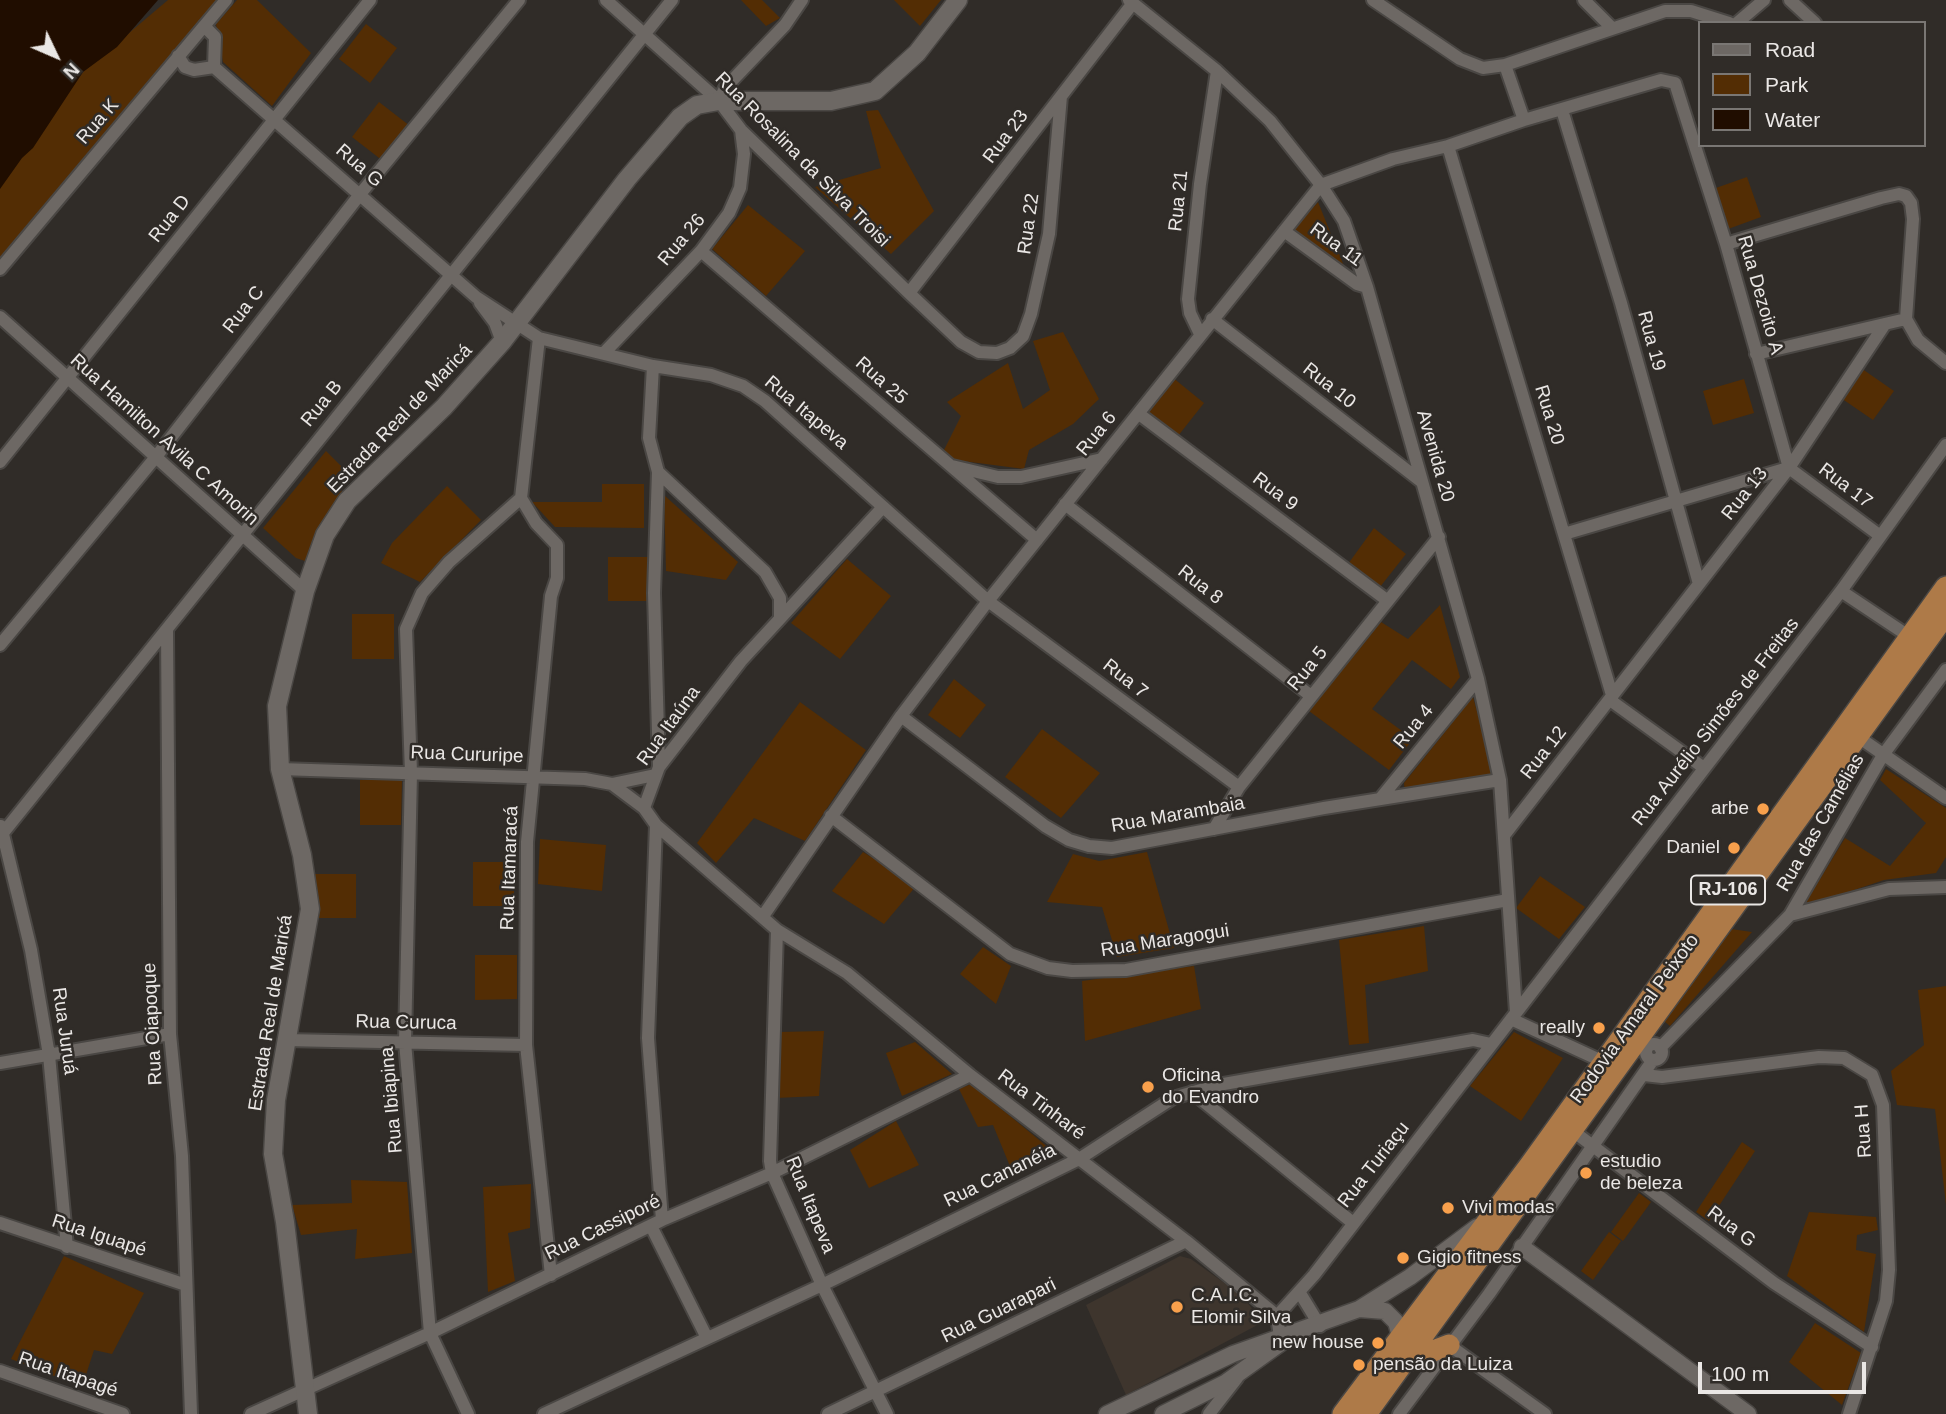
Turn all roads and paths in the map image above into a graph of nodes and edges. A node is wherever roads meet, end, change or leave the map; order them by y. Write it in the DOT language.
graph roads {
  1 [pos="226,0"];
  2 [pos="370,0"];
  3 [pos="519,0"];
  4 [pos="606,0"];
  5 [pos="672,0"];
  6 [pos="802,0"];
  7 [pos="958,0"];
  8 [pos="1373,0"];
  9 [pos="1584,0"];
  10 [pos="1764,0"];
  11 [pos="1790,0"];
  12 [pos="1131,1"];
  13 [pos="1723,21"];
  14 [pos="1739,21"];
  15 [pos="1813,21"];
  16 [pos="204,26"];
  17 [pos="1611,27"];
  18 [pos="642,34"];
  19 [pos="178,56"];
  20 [pos="1505,65"];
  21 [pos="214,66"];
  22 [pos="1217,71"];
  23 [pos="1061,96"];
  24 [pos="719,101"];
  25 [pos="1562,110"];
  26 [pos="275,119"];
  27 [pos="1524,120"];
  28 [pos="741,130"];
  29 [pos="1695,131"];
  30 [pos="1448,146"];
  31 [pos="1699,147"];
  32 [pos="1321,186"];
  33 [pos="361,193"];
  34 [pos="1284,231"];
  35 [pos="1726,244"];
  36 [pos="701,251"];
  37 [pos="0,269"];
  38 [pos="450,275"];
  39 [pos="1367,287"];
  40 [pos="909,293"];
  41 [pos="476,297"];
  42 [pos="0,317"];
  43 [pos="1212,319"];
  44 [pos="1906,319"];
  45 [pos="517,322"];
  46 [pos="1885,324"];
  47 [pos="1200,334"];
  48 [pos="539,338"];
  49 [pos="502,342"];
  50 [pos="1010,348"];
  51 [pos="604,353"];
  52 [pos="1756,354"];
  53 [pos="1946,363"];
  54 [pos="653,366"];
  55 [pos="68,380"];
  56 [pos="1139,414"];
  57 [pos="1946,445"];
  58 [pos="155,458"];
  59 [pos="1102,459"];
  60 [pos="0,462"];
  61 [pos="948,465"];
  62 [pos="1789,468"];
  63 [pos="658,472"];
  64 [pos="1422,483"];
  65 [pos="521,498"];
  66 [pos="1675,500"];
  67 [pos="1065,504"];
  68 [pos="883,507"];
  69 [pos="1564,534"];
  70 [pos="243,535"];
  71 [pos="1879,535"];
  72 [pos="1439,537"];
  73 [pos="1037,540"];
  74 [pos="1699,584"];
  75 [pos="1946,587"];
  76 [pos="305,590"];
  77 [pos="1841,591"];
  78 [pos="988,601"];
  79 [pos="1388,601"];
  80 [pos="1946,614"];
  81 [pos="780,618"];
  82 [pos="167,631"];
  83 [pos="1940,636"];
  84 [pos="1910,637"];
  85 [pos="0,645"];
  86 [pos="1946,670"];
  87 [pos="1478,679"];
  88 [pos="1311,696"];
  89 [pos="1611,697"];
  90 [pos="901,716"];
  91 [pos="1857,736"];
  92 [pos="1882,755"];
  93 [pos="1704,768"];
  94 [pos="280,769"];
  95 [pos="657,771"];
  96 [pos="411,773"];
  97 [pos="535,776"];
  98 [pos="1500,780"];
  99 [pos="612,784"];
  100 [pos="1239,787"];
  101 [pos="1946,798"];
  102 [pos="1380,799"];
  103 [pos="644,808"];
  104 [pos="831,816"];
  105 [pos="656,825"];
  106 [pos="1,828"];
  107 [pos="1214,829"];
  108 [pos="1504,834"];
  109 [pos="1946,887"];
  110 [pos="1508,900"];
  111 [pos="1790,915"];
  112 [pos="762,916"];
  113 [pos="777,930"];
  114 [pos="1513,1016"];
  115 [pos="1651,1024"];
  116 [pos="170,1034"];
  117 [pos="285,1040"];
  118 [pos="405,1042"];
  119 [pos="1492,1044"];
  120 [pos="526,1045"];
  121 [pos="49,1055"];
  122 [pos="1653,1057"];
  123 [pos="1614,1062"];
  124 [pos="0,1063"];
  125 [pos="970,1075"];
  126 [pos="1192,1092"];
  127 [pos="1573,1131"];
  128 [pos="1594,1146"];
  129 [pos="1079,1158"];
  130 [pos="772,1172"];
  131 [pos="1493,1214"];
  132 [pos="0,1223"];
  133 [pos="657,1223"];
  134 [pos="1353,1223"];
  135 [pos="1186,1241"];
  136 [pos="67,1247"];
  137 [pos="1522,1247"];
  138 [pos="551,1275"];
  139 [pos="187,1285"];
  140 [pos="822,1285"];
  141 [pos="1300,1293"];
  142 [pos="1359,1309"];
  143 [pos="1277,1316"];
  144 [pos="1320,1325"];
  145 [pos="430,1333"];
  146 [pos="706,1336"];
  147 [pos="1287,1336"];
  148 [pos="1400,1336"];
  149 [pos="1449,1345"];
  150 [pos="1872,1347"];
  151 [pos="1404,1362"];
  152 [pos="0,1371"];
  153 [pos="1239,1375"];
  154 [pos="1184,1377"];
  155 [pos="306,1391"];
  156 [pos="876,1392"];
  157 [pos="1195,1399"];
  158 [pos="123,1414"];
  159 [pos="191,1414"];
  160 [pos="251,1414"];
  161 [pos="309,1414"];
  162 [pos="468,1414"];
  163 [pos="544,1414"];
  164 [pos="828,1414"];
  165 [pos="887,1414"];
  166 [pos="1107,1414"];
  167 [pos="1163,1414"];
  168 [pos="1202,1414"];
  169 [pos="1209,1414"];
  170 [pos="1343,1414"];
  171 [pos="1366,1414"];
  172 [pos="1399,1414"];
  173 [pos="1545,1414"];
  174 [pos="1748,1414"];
  175 [pos="1849,1414"];
  1 -- 16 [label="street, Rua K"];
  2 -- 26 [label="street, Rua D"];
  3 -- 33 [label="street, Rua C"];
  4 -- 18 [label="street, Rua Rosalina da Silva Troisi"];
  5 -- 18 [label="street, Rua B"];
  6 -- 24 [label="street"];
  7 -- 24 [label="main road, Estrada Real de Maricá"];
  8 -- 20 [label="street"];
  9 -- 17 [label="street"];
  10 -- 14 [label="street"];
  11 -- 15 [label="street"];
  12 -- 22 [label="street, Avenida 20"];
  12 -- 23 [label="street, Rua 23"];
  13 -- 17 [label="street"];
  16 -- 19 [label="street, Rua K"];
  16 -- 21 [label="street"];
  17 -- 20 [label="street"];
  18 -- 24 [label="street, Rua Rosalina da Silva Troisi"];
  18 -- 38 [label="street, Rua B"];
  19 -- 21 [label="street"];
  19 -- 37 [label="street, Rua K"];
  20 -- 27 [label="street"];
  21 -- 26 [label="street, Rua G"];
  22 -- 32 [label="street, Avenida 20"];
  22 -- 47 [label="street, Rua 21"];
  23 -- 40 [label="street, Rua 23"];
  23 -- 50 [label="street, Rua 22"];
  24 -- 28 [label="street, Rua Rosalina da Silva Troisi"];
  24 -- 45 [label="main road, Estrada Real de Maricá"];
  25 -- 27 [label="street"];
  25 -- 29 [label="street, Rua Dezoito A"];
  25 -- 66 [label="street, Rua 19"];
  26 -- 33 [label="street, Rua G"];
  26 -- 55 [label="street, Rua D"];
  27 -- 30 [label="street"];
  28 -- 36 [label="street, Rua 26"];
  28 -- 40 [label="street, Rua Rosalina da Silva Troisi"];
  30 -- 32 [label="street"];
  30 -- 69 [label="street, Rua 20"];
  31 -- 35 [label="street, Rua Dezoito A"];
  32 -- 34 [label="street, Rua 6"];
  32 -- 39 [label="street, Avenida 20"];
  33 -- 38 [label="street, Rua G"];
  33 -- 58 [label="street, Rua C"];
  34 -- 39 [label="street, Rua 11"];
  34 -- 43 [label="street, Rua 6"];
  35 -- 44 [label="street"];
  35 -- 52 [label="street, Rua Dezoito A"];
  36 -- 51 [label="street, Rua 26"];
  36 -- 61 [label="street, Rua 25"];
  38 -- 41 [label="street, Rua G"];
  38 -- 70 [label="street, Rua B"];
  39 -- 64 [label="street, Avenida 20"];
  40 -- 50 [label="street, Rua Rosalina da Silva Troisi"];
  41 -- 45 [label="street, Rua G"];
  41 -- 49 [label="street, Rua G"];
  42 -- 55 [label="street, Rua Hamilton Avila C Amorin"];
  43 -- 47 [label="street, Rua 6"];
  43 -- 64 [label="street, Rua 10"];
  44 -- 46 [label="street"];
  44 -- 53 [label="street"];
  45 -- 48 [label="street, Rua Itapeva"];
  45 -- 49 [label="main road, Estrada Real de Maricá"];
  46 -- 52 [label="street"];
  46 -- 62 [label="street"];
  47 -- 56 [label="street, Rua 6"];
  48 -- 51 [label="street, Rua Itapeva"];
  48 -- 65 [label="street"];
  49 -- 76 [label="main road, Estrada Real de Maricá"];
  51 -- 54 [label="street, Rua Itapeva"];
  52 -- 62 [label="street, Rua Dezoito A"];
  54 -- 63 [label="street"];
  54 -- 68 [label="street, Rua Itapeva"];
  55 -- 58 [label="street, Rua Hamilton Avila C Amorin"];
  55 -- 60 [label="street, Rua D"];
  56 -- 59 [label="street, Rua 6"];
  56 -- 79 [label="street, Rua 9"];
  57 -- 71 [label="street, Rua Aurélio Simões de Freitas"];
  58 -- 70 [label="street, Rua Hamilton Avila C Amorin"];
  58 -- 85 [label="street, Rua C"];
  59 -- 61 [label="street"];
  59 -- 67 [label="street, Rua 6"];
  61 -- 73 [label="street, Rua 25"];
  62 -- 66 [label="street, Rua 13"];
  62 -- 71 [label="street, Rua 17"];
  62 -- 74 [label="street, Rua 13"];
  63 -- 81 [label="street"];
  63 -- 95 [label="street"];
  64 -- 72 [label="street, Avenida 20"];
  65 -- 96 [label="street, Rua Ibiapina"];
  65 -- 97 [label="street, Rua Itamaracá"];
  66 -- 69 [label="street, Rua 13"];
  66 -- 74 [label="street, Rua 19"];
  67 -- 73 [label="street, Rua 6"];
  67 -- 88 [label="street, Rua 8"];
  68 -- 78 [label="street, Rua Itapeva"];
  68 -- 81 [label="street"];
  69 -- 89 [label="street, Rua 20"];
  70 -- 76 [label="street, Rua Hamilton Avila C Amorin"];
  70 -- 82 [label="street, Rua B"];
  71 -- 77 [label="street, Rua Aurélio Simões de Freitas"];
  72 -- 79 [label="street, Rua 5"];
  72 -- 87 [label="street, Avenida 20"];
  73 -- 78 [label="street, Rua 6"];
  74 -- 89 [label="street, Rua 13"];
  75 -- 84 [label="highway, Rodovia Amaral Peixoto / RJ-106"];
  76 -- 94 [label="main road, Estrada Real de Maricá"];
  77 -- 84 [label="street"];
  77 -- 93 [label="street, Rua Aurélio Simões de Freitas"];
  78 -- 90 [label="street, Rua 6"];
  78 -- 100 [label="street, Rua 7"];
  79 -- 88 [label="street, Rua 5"];
  80 -- 83 [label="highway, Rodovia Amaral Peixoto / RJ-106"];
  81 -- 95 [label="street, Rua Itaúna"];
  82 -- 106 [label="street, Rua B"];
  82 -- 116 [label="street, Rua Oiapoque"];
  83 -- 91 [label="highway, Rodovia Amaral Peixoto / RJ-106"];
  84 -- 123 [label="highway, Rodovia Amaral Peixoto / RJ-106"];
  86 -- 92 [label="street, Rua das Camélias"];
  87 -- 98 [label="street, Avenida 20"];
  87 -- 102 [label="street, Rua 4"];
  88 -- 100 [label="street, Rua 5"];
  89 -- 93 [label="street"];
  89 -- 108 [label="street, Rua 12"];
  90 -- 104 [label="street, Rua 6"];
  90 -- 107 [label="street, Rua Marambaia"];
  91 -- 92 [label="street"];
  91 -- 115 [label="highway, Rodovia Amaral Peixoto / RJ-106"];
  92 -- 101 [label="street"];
  92 -- 111 [label="street, Rua das Camélias"];
  93 -- 114 [label="street, Rua Aurélio Simões de Freitas"];
  94 -- 96 [label="street, Rua Cururipe"];
  94 -- 117 [label="main road, Estrada Real de Maricá"];
  95 -- 99 [label="street"];
  95 -- 103 [label="street, Rua Itaúna"];
  96 -- 97 [label="street, Rua Cururipe"];
  96 -- 118 [label="street, Rua Ibiapina"];
  97 -- 99 [label="street, Rua Cururipe"];
  97 -- 120 [label="street, Rua Itamaracá"];
  98 -- 102 [label="street, Rua Marambaia"];
  98 -- 108 [label="street, Avenida 20"];
  99 -- 103 [label="street, Rua Cururipe"];
  100 -- 107 [label="street, Rua 5"];
  102 -- 107 [label="street, Rua Marambaia"];
  103 -- 105 [label="street"];
  104 -- 110 [label="street, Rua Maragogui"];
  104 -- 112 [label="street, Rua 6"];
  105 -- 112 [label="street"];
  105 -- 133 [label="street"];
  106 -- 121 [label="street, Rua Juruá"];
  108 -- 110 [label="street, Avenida 20"];
  109 -- 111 [label="street"];
  110 -- 114 [label="street, Avenida 20"];
  111 -- 122 [label="street, Rua das Camélias"];
  112 -- 113 [label="street"];
  113 -- 125 [label="street, Rua Tinharé"];
  113 -- 130 [label="street, Rua Itapeva"];
  114 -- 119 [label="street, Rua Turiaçu"];
  114 -- 123 [label="street"];
  115 -- 122 [label="highway"];
  115 -- 123 [label="highway, Rodovia Amaral Peixoto / RJ-106"];
  116 -- 121 [label="street"];
  116 -- 139 [label="street, Rua Oiapoque"];
  117 -- 118 [label="street, Rua Curuca"];
  117 -- 155 [label="main road, Estrada Real de Maricá"];
  118 -- 120 [label="street, Rua Curuca"];
  118 -- 145 [label="street, Rua Ibiapina"];
  119 -- 126 [label="street, Rua Cananéia"];
  119 -- 134 [label="street, Rua Turiaçu"];
  120 -- 138 [label="street, Rua Itamaracá"];
  121 -- 124 [label="street"];
  121 -- 136 [label="street, Rua Juruá"];
  122 -- 123 [label="highway"];
  122 -- 128 [label="street, Rua das Camélias"];
  122 -- 150 [label="street, Rua H"];
  123 -- 127 [label="highway, Rodovia Amaral Peixoto / RJ-106"];
  123 -- 131 [label="highway, Rodovia Amaral Peixoto / RJ-106"];
  125 -- 129 [label="street, Rua Tinharé"];
  125 -- 130 [label="street, Rua Cassiporé"];
  126 -- 129 [label="street, Rua Cananéia"];
  126 -- 134 [label="street"];
  127 -- 128 [label="street, Rua G"];
  127 -- 151 [label="highway, Rodovia Amaral Peixoto / RJ-106"];
  128 -- 137 [label="street, Rua das Camélias"];
  128 -- 150 [label="street, Rua G"];
  129 -- 135 [label="street, Rua Tinharé"];
  129 -- 140 [label="street, Rua Cananéia"];
  130 -- 133 [label="street, Rua Cassiporé"];
  130 -- 140 [label="street, Rua Itapeva"];
  131 -- 142 [label="street"];
  131 -- 148 [label="highway, Rodovia Amaral Peixoto / RJ-106"];
  132 -- 136 [label="street, Rua Iguapé"];
  133 -- 138 [label="street, Rua Cassiporé"];
  133 -- 146 [label="street"];
  134 -- 141 [label="street, Rua Turiaçu"];
  135 -- 143 [label="street, Rua Tinharé"];
  135 -- 156 [label="street, Rua Guarapari"];
  136 -- 139 [label="street, Rua Iguapé"];
  137 -- 149 [label="street, Rua das Camélias"];
  137 -- 174 [label="street"];
  138 -- 145 [label="street, Rua Cassiporé"];
  139 -- 159 [label="street, Rua Oiapoque"];
  140 -- 146 [label="street, Rua Cananéia"];
  140 -- 156 [label="street, Rua Itapeva"];
  141 -- 143 [label="street, Rua Turiaçu"];
  141 -- 144 [label="street"];
  142 -- 144 [label="street"];
  142 -- 148 [label="street"];
  143 -- 147 [label="street"];
  144 -- 147 [label="street"];
  145 -- 155 [label="street, Rua Cassiporé"];
  145 -- 162 [label="street, Rua Ibiapina"];
  146 -- 163 [label="street, Rua Cananéia"];
  147 -- 153 [label="street"];
  147 -- 154 [label="street"];
  148 -- 170 [label="highway, Rodovia Amaral Peixoto / RJ-106"];
  149 -- 151 [label="highway"];
  149 -- 172 [label="street, Rua das Camélias"];
  149 -- 173 [label="street"];
  150 -- 175 [label="street, Rua H"];
  151 -- 171 [label="highway, Rodovia Amaral Peixoto / RJ-106"];
  152 -- 158 [label="street, Rua Itapagé"];
  153 -- 157 [label="street"];
  153 -- 169 [label="street"];
  154 -- 157 [label="street"];
  154 -- 166 [label="street"];
  155 -- 160 [label="street, Rua Cassiporé"];
  155 -- 161 [label="main road, Estrada Real de Maricá"];
  156 -- 164 [label="street, Rua Guarapari"];
  156 -- 165 [label="street, Rua Itapeva"];
  157 -- 167 [label="street"];
  157 -- 168 [label="street"];
}
